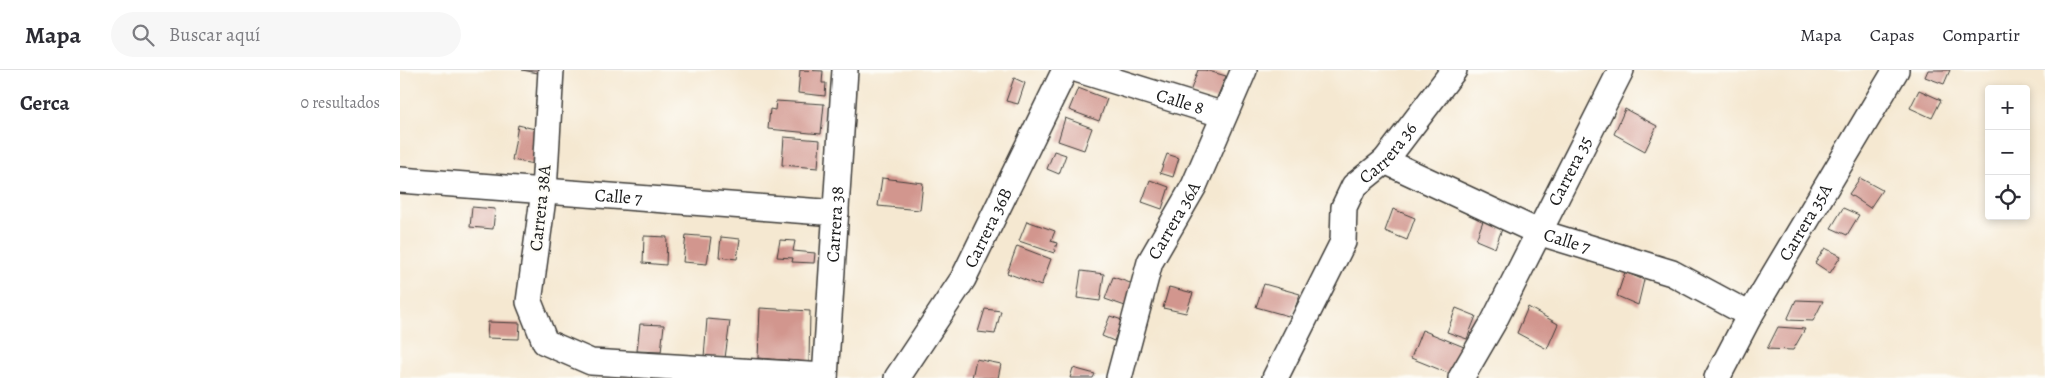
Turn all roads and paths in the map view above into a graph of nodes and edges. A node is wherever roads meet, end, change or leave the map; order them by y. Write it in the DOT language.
graph roads {
  1 [pos="551,70"];
  2 [pos="845,70"];
  3 [pos="1066,70"];
  4 [pos="1079,70"];
  5 [pos="1244,70"];
  6 [pos="1454,70"];
  7 [pos="1621,70"];
  8 [pos="1896,70"];
  9 [pos="1224,115"];
  10 [pos="1385,161"];
  11 [pos="400,180"];
  12 [pos="544,191"];
  13 [pos="836,213"];
  14 [pos="1538,232"];
  15 [pos="1750,315"];
  16 [pos="825,377"];
  17 [pos="897,378"];
  18 [pos="1119,378"];
  19 [pos="1275,378"];
  20 [pos="1460,378"];
  21 [pos="1717,378"];
  1 -- 12 [label="street, Carrera 38A"];
  2 -- 13 [label="street, Carrera 38"];
  3 -- 17 [label="street, Carrera 36B"];
  4 -- 9 [label="street, Calle 8"];
  5 -- 9 [label="street, Carrera 36A"];
  6 -- 10 [label="street, Carrera 36"];
  7 -- 14 [label="street, Carrera 35"];
  8 -- 15 [label="street, Carrera 35A"];
  9 -- 18 [label="street, Carrera 36A"];
  10 -- 14 [label="street, Calle 7"];
  10 -- 19 [label="street, Carrera 36"];
  11 -- 12 [label="street, Calle 7"];
  12 -- 13 [label="street, Calle 7"];
  12 -- 16 [label="street, Carrera 38A"];
  13 -- 16 [label="street, Carrera 38"];
  14 -- 15 [label="street, Calle 7"];
  14 -- 20 [label="street, Carrera 35"];
  15 -- 21 [label="street, Carrera 35A"];
}
